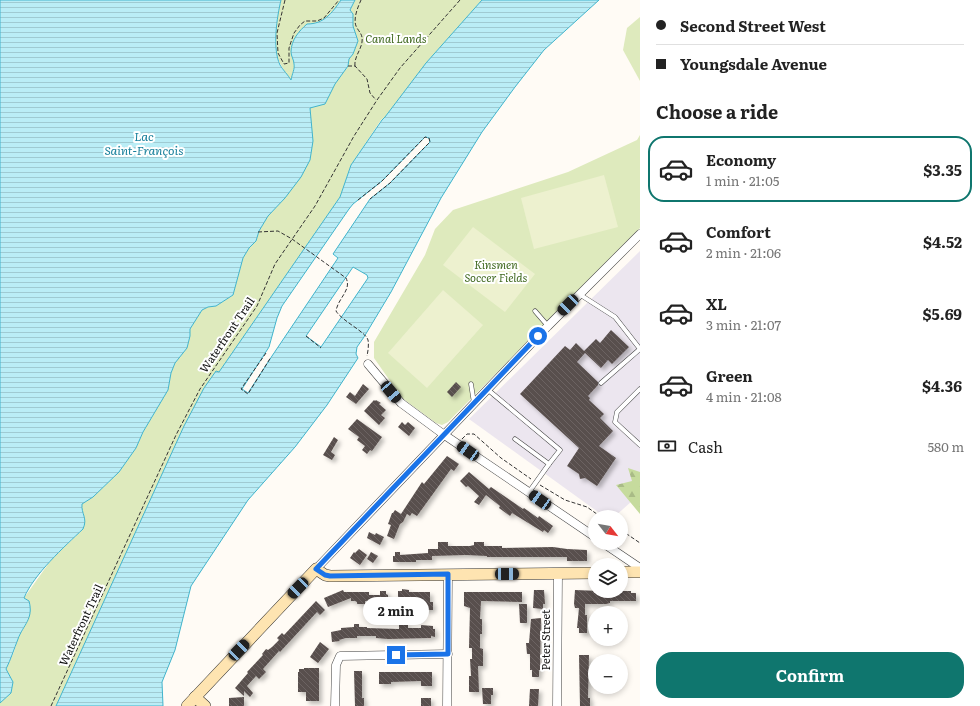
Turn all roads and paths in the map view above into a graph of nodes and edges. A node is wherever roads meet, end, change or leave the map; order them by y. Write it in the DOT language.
graph roads {
  1 [pos="285,0"];
  2 [pos="339,0"];
  3 [pos="361,0"];
  4 [pos="460,0"];
  5 [pos="348,66"];
  6 [pos="355,66"];
  7 [pos="377,100"];
  8 [pos="370,198"];
  9 [pos="358,200"];
  10 [pos="258,232"];
  11 [pos="640,234"];
  12 [pos="292,239"];
  13 [pos="579,294"];
  14 [pos="535,311"];
  15 [pos="548,326"];
  16 [pos="306,336"];
  17 [pos="321,348"];
  18 [pos="640,349"];
  19 [pos="266,353"];
  20 [pos="272,357"];
  21 [pos="368,364"];
  22 [pos="601,383"];
  23 [pos="471,384"];
  24 [pos="487,389"];
  25 [pos="640,389"];
  26 [pos="474,402"];
  27 [pos="443,434"];
  28 [pos="515,439"];
  29 [pos="458,444"];
  30 [pos="640,445"];
  31 [pos="549,464"];
  32 [pos="536,482"];
  33 [pos="529,492"];
  34 [pos="591,510"];
  35 [pos="588,532"];
  36 [pos="628,535"];
  37 [pos="640,543"];
  38 [pos="613,550"];
  39 [pos="640,568"];
  40 [pos="316,569"];
  41 [pos="628,572"];
  42 [pos="640,572"];
  43 [pos="588,573"];
  44 [pos="448,574"];
  45 [pos="558,574"];
  46 [pos="448,654"];
  47 [pos="195,697"];
  48 [pos="52,706"];
  49 [pos="187,706"];
  50 [pos="205,706"];
  51 [pos="335,706"];
  52 [pos="447,706"];
  53 [pos="557,706"];
  1 -- 2 [label="path"];
  3 -- 6 [label="path"];
  4 -- 7 [label="path, Waterfront Trail"];
  5 -- 6 [label="path"];
  6 -- 7 [label="path"];
  7 -- 12 [label="path, Waterfront Trail"];
  8 -- 9 [label="path"];
  10 -- 12 [label="path"];
  11 -- 13 [label="street"];
  12 -- 21 [label="path"];
  12 -- 48 [label="path, Waterfront Trail"];
  13 -- 15 [label="street"];
  13 -- 18 [label="lane"];
  14 -- 15 [label="lane"];
  15 -- 24 [label="street"];
  16 -- 17 [label="path"];
  18 -- 22 [label="lane"];
  19 -- 20 [label="path"];
  21 -- 27 [label="street"];
  23 -- 26 [label="lane"];
  24 -- 26 [label="street"];
  24 -- 31 [label="lane"];
  25 -- 30 [label="lane"];
  26 -- 27 [label="street"];
  27 -- 29 [label="street"];
  27 -- 40 [label="street"];
  28 -- 31 [label="lane"];
  29 -- 32 [label="path"];
  29 -- 33 [label="street"];
  31 -- 32 [label="lane"];
  32 -- 33 [label="lane"];
  32 -- 34 [label="path"];
  33 -- 35 [label="street"];
  36 -- 37 [label="path"];
  38 -- 39 [label="street"];
  40 -- 44 [label="main road"];
  40 -- 47 [label="main road"];
  41 -- 42 [label="main road"];
  43 -- 45 [label="main road"];
  44 -- 45 [label="main road"];
  44 -- 46 [label="street"];
  45 -- 53 [label="street, Peter Street"];
  46 -- 51 [label="street"];
  46 -- 52 [label="street"];
  47 -- 49 [label="main road"];
  47 -- 50 [label="main road"];
}
